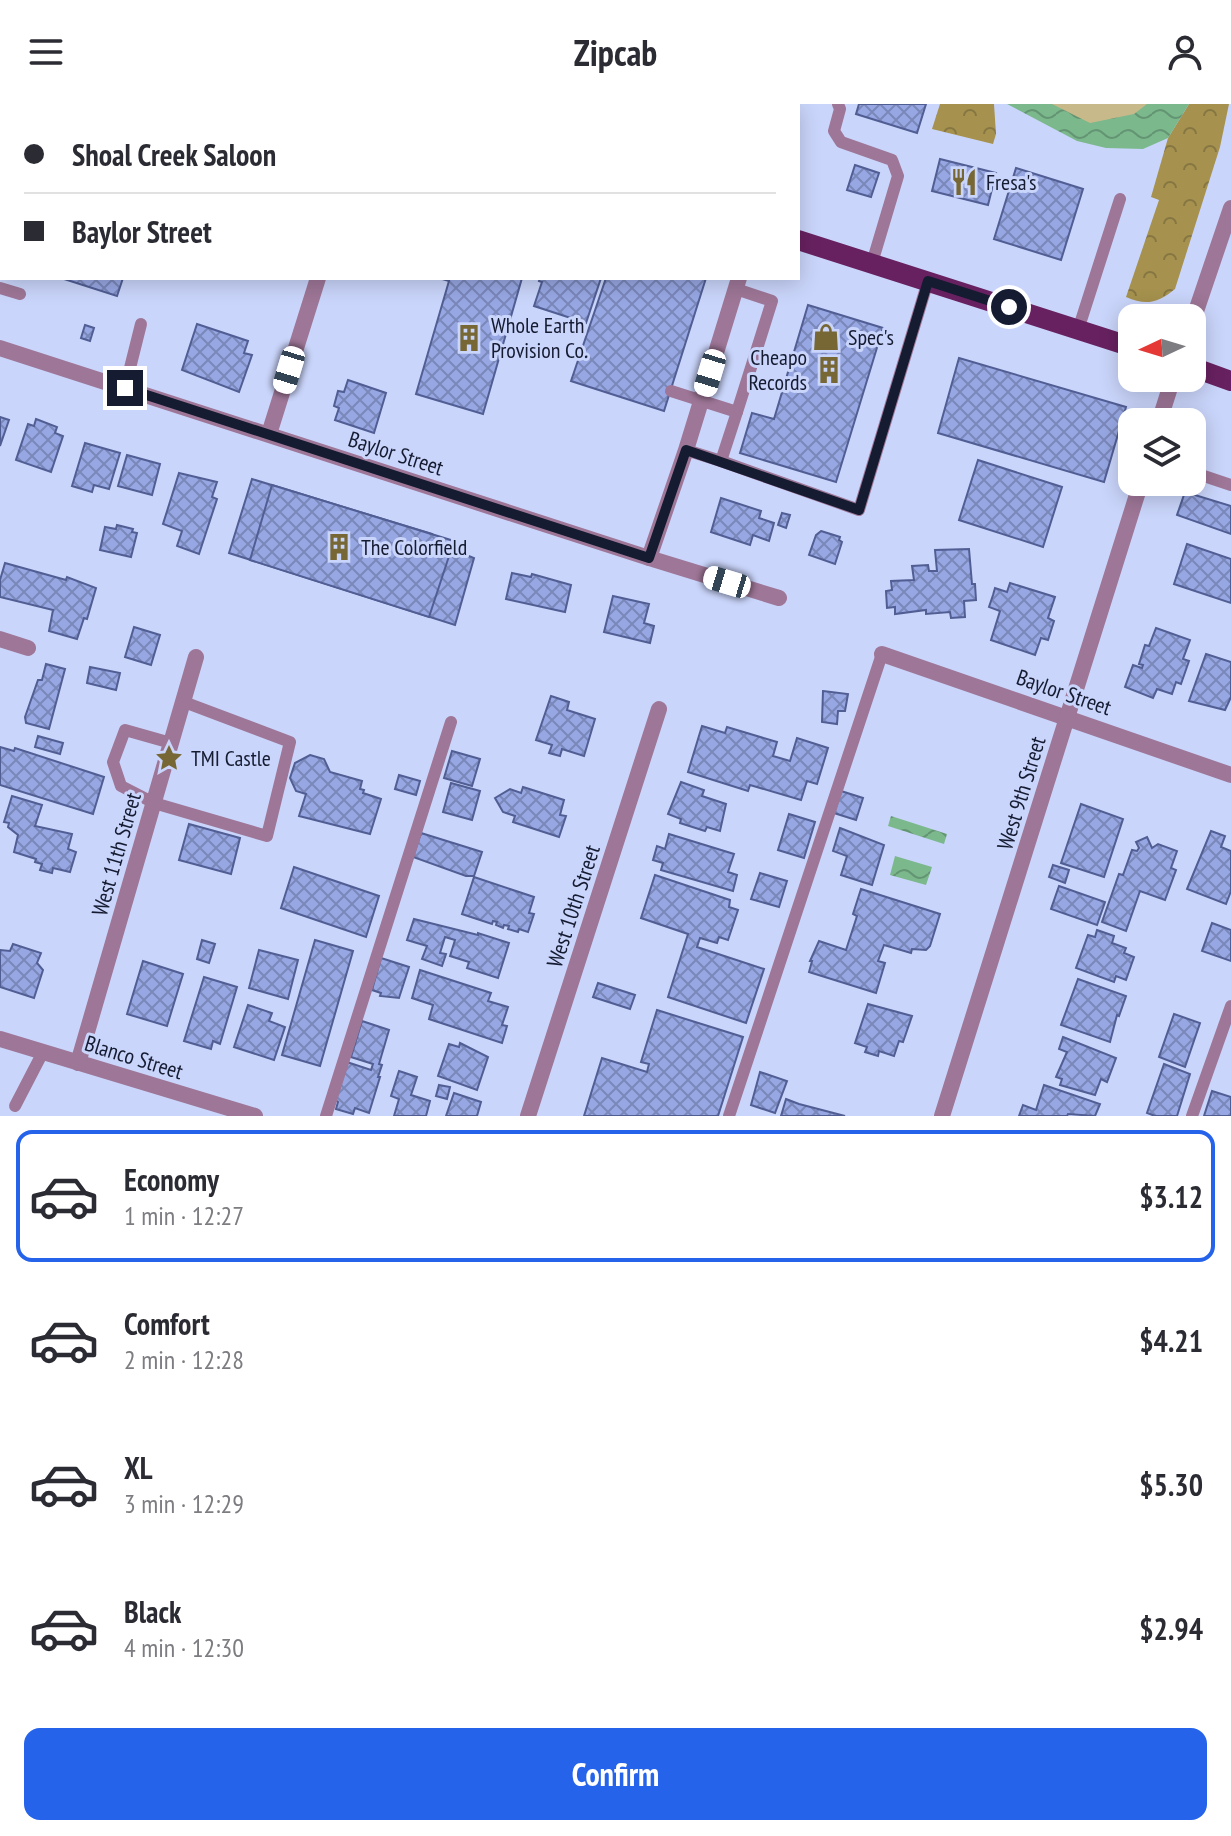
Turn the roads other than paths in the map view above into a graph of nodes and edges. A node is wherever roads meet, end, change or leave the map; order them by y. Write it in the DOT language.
graph roads {
  1 [pos="838,104"];
  2 [pos="1120,199"];
  3 [pos="1231,208"];
  4 [pos="800,241"];
  5 [pos="872,263"];
  6 [pos="317,280"];
  7 [pos="928,281"];
  8 [pos="737,283"];
  9 [pos="0,288"];
  10 [pos="20,294"];
  11 [pos="1198,304"];
  12 [pos="141,324"];
  13 [pos="1078,330"];
  14 [pos="1118,343"];
  15 [pos="0,348"];
  16 [pos="1206,372"];
  17 [pos="1231,381"];
  18 [pos="125,388"];
  19 [pos="671,391"];
  20 [pos="701,401"];
  21 [pos="737,412"];
  22 [pos="269,434"];
  23 [pos="686,450"];
  24 [pos="721,461"];
  25 [pos="1206,477"];
  26 [pos="1231,485"];
  27 [pos="1137,496"];
  28 [pos="649,558"];
  29 [pos="779,598"];
  30 [pos="0,639"];
  31 [pos="28,648"];
  32 [pos="882,654"];
  33 [pos="196,657"];
  34 [pos="184,702"];
  35 [pos="659,709"];
  36 [pos="1068,716"];
  37 [pos="451,722"];
  38 [pos="171,743"];
  39 [pos="1231,775"];
  40 [pos="154,803"];
  41 [pos="1231,1006"];
  42 [pos="0,1039"];
  43 [pos="43,1052"];
  44 [pos="78,1063"];
  45 [pos="15,1106"];
  46 [pos="255,1116"];
  47 [pos="326,1116"];
  48 [pos="528,1116"];
  49 [pos="729,1116"];
  50 [pos="942,1116"];
  51 [pos="1192,1116"];
  1 -- 5 [label="lane"];
  2 -- 13 [label="lane"];
  3 -- 11 [label="street"];
  4 -- 5 [label="main road"];
  5 -- 7 [label="main road"];
  6 -- 22 [label="street"];
  7 -- 13 [label="main road"];
  7 -- 24 [label="lane"];
  8 -- 20 [label="street"];
  8 -- 21 [label="lane"];
  9 -- 10 [label="lane"];
  12 -- 18 [label="lane"];
  13 -- 14 [label="main road"];
  15 -- 18 [label="street, Baylor Street"];
  16 -- 17 [label="main road"];
  18 -- 22 [label="street, Baylor Street"];
  19 -- 20 [label="lane"];
  20 -- 21 [label="lane"];
  20 -- 23 [label="street"];
  21 -- 24 [label="lane"];
  22 -- 28 [label="street, Baylor Street"];
  23 -- 24 [label="lane"];
  23 -- 28 [label="street"];
  25 -- 26 [label="lane"];
  27 -- 36 [label="street, West 9th Street"];
  28 -- 29 [label="street, Baylor Street"];
  30 -- 31 [label="street"];
  32 -- 36 [label="street, Baylor Street"];
  32 -- 49 [label="lane"];
  33 -- 34 [label="street, West 11th Street"];
  34 -- 38 [label="street, West 11th Street"];
  34 -- 40 [label="lane"];
  35 -- 48 [label="street, West 10th Street"];
  36 -- 39 [label="street, Baylor Street"];
  36 -- 50 [label="street, West 9th Street"];
  37 -- 47 [label="lane"];
  38 -- 40 [label="street, West 11th Street"];
  38 -- 40 [label="lane"];
  40 -- 44 [label="street, West 11th Street"];
  41 -- 51 [label="lane"];
  42 -- 43 [label="street, Blanco Street"];
  43 -- 44 [label="street, Blanco Street"];
  43 -- 45 [label="lane"];
  44 -- 46 [label="street, Blanco Street"];
}
